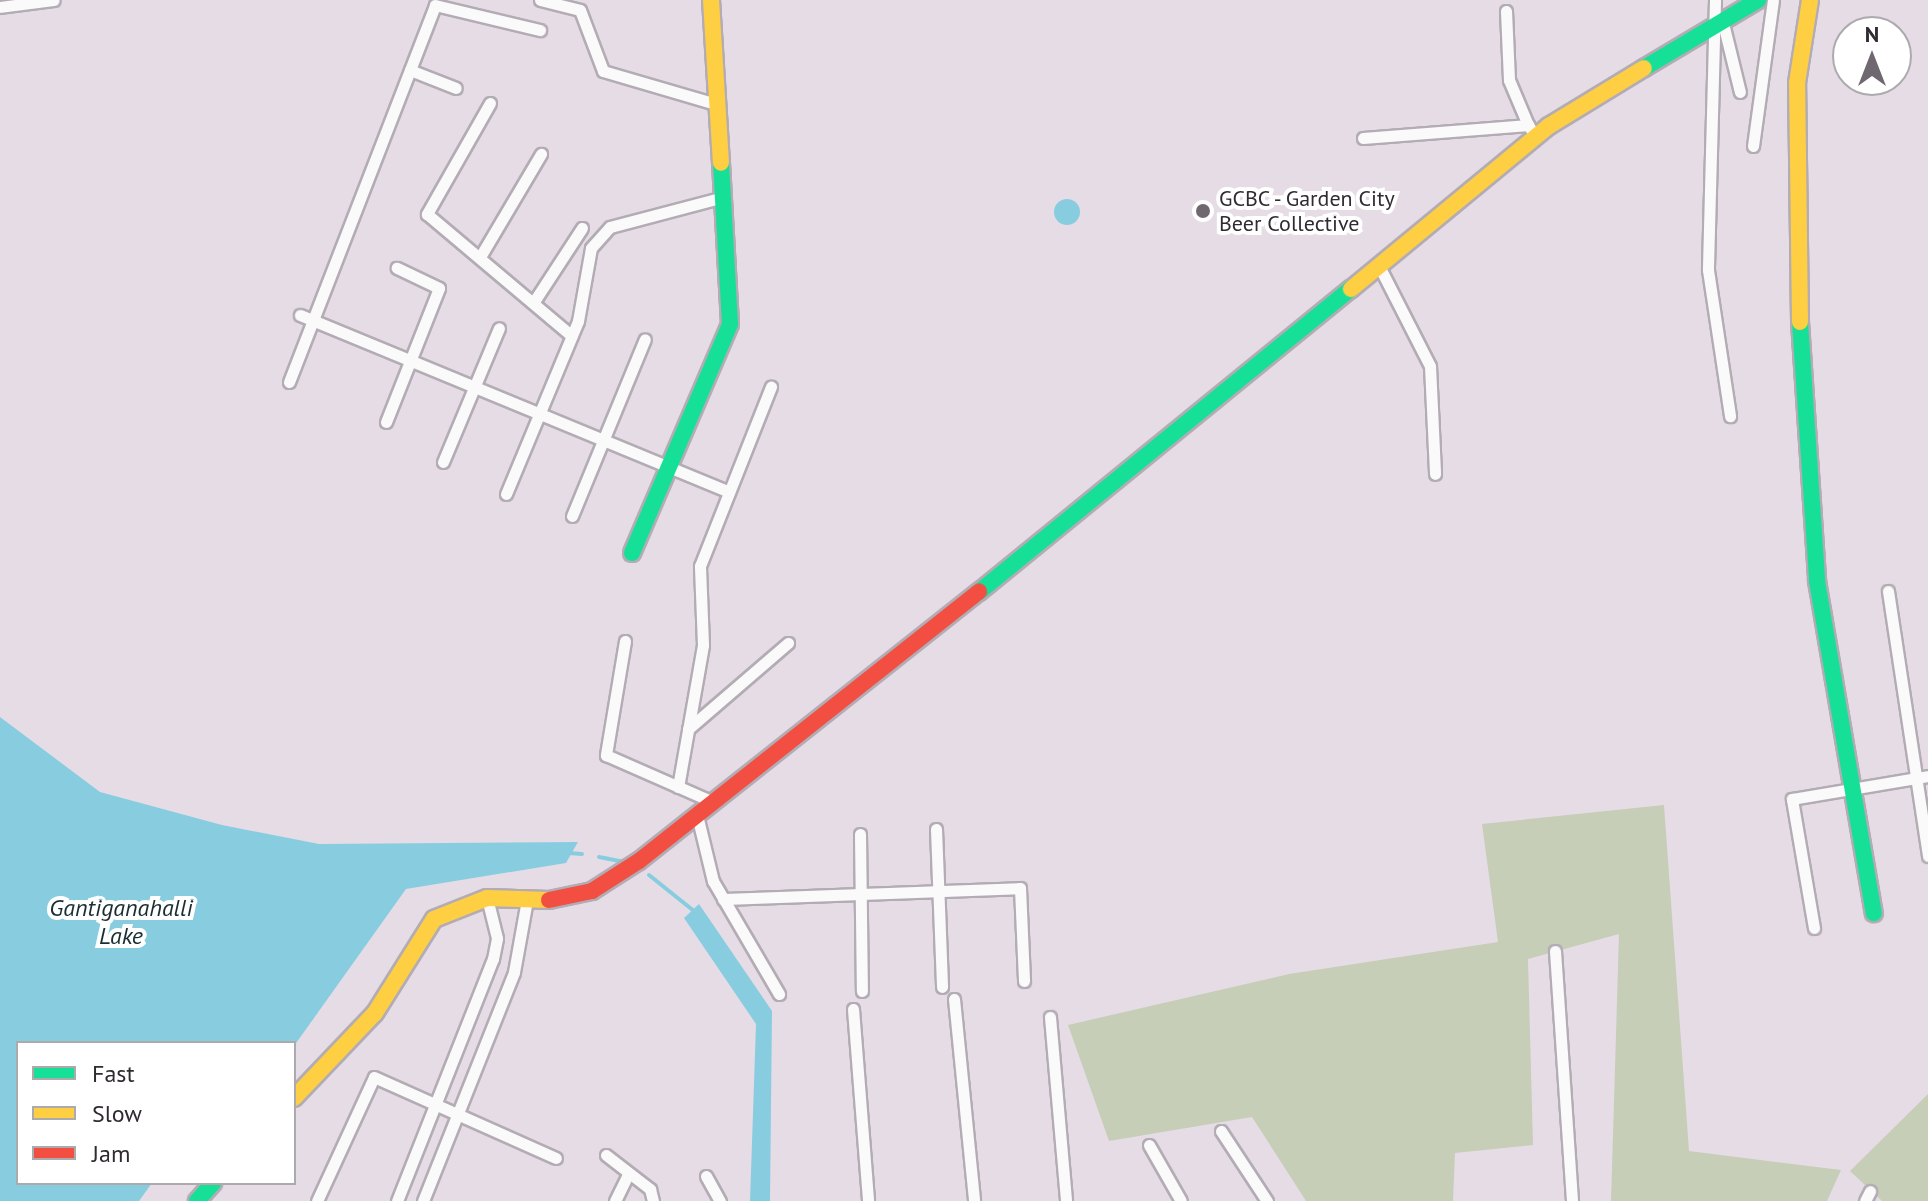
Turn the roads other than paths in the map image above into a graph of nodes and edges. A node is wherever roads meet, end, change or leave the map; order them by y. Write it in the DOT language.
graph roads {
  1 [pos="54,0"];
  2 [pos="540,0"];
  3 [pos="711,0"];
  4 [pos="1715,0"];
  5 [pos="1758,0"];
  6 [pos="1773,0"];
  7 [pos="1810,0"];
  8 [pos="0,7"];
  9 [pos="1506,11"];
  10 [pos="1718,26"];
  11 [pos="540,30"];
  12 [pos="410,70"];
  13 [pos="456,88"];
  14 [pos="1740,92"];
  15 [pos="490,103"];
  16 [pos="716,104"];
  17 [pos="1532,131"];
  18 [pos="1363,138"];
  19 [pos="1753,146"];
  20 [pos="541,154"];
  21 [pos="720,198"];
  22 [pos="582,228"];
  23 [pos="480,257"];
  24 [pos="1378,264"];
  25 [pos="397,268"];
  26 [pos="535,300"];
  27 [pos="300,315"];
  28 [pos="313,320"];
  29 [pos="499,328"];
  30 [pos="572,336"];
  31 [pos="645,339"];
  32 [pos="411,360"];
  33 [pos="289,382"];
  34 [pos="474,387"];
  35 [pos="771,387"];
  36 [pos="541,414"];
  37 [pos="1730,416"];
  38 [pos="386,422"];
  39 [pos="603,440"];
  40 [pos="443,462"];
  41 [pos="669,467"];
  42 [pos="1435,474"];
  43 [pos="729,492"];
  44 [pos="506,494"];
  45 [pos="572,516"];
  46 [pos="632,553"];
  47 [pos="1888,591"];
  48 [pos="625,641"];
  49 [pos="788,643"];
  50 [pos="688,730"];
  51 [pos="1922,777"];
  52 [pos="678,787"];
  53 [pos="1853,789"];
  54 [pos="713,802"];
  55 [pos="697,815"];
  56 [pos="936,829"];
  57 [pos="860,834"];
  58 [pos="1928,856"];
  59 [pos="938,891"];
  60 [pos="860,894"];
  61 [pos="487,898"];
  62 [pos="723,899"];
  63 [pos="527,900"];
  64 [pos="1874,913"];
  65 [pos="1814,928"];
  66 [pos="1555,951"];
  67 [pos="1024,981"];
  68 [pos="942,987"];
  69 [pos="862,991"];
  70 [pos="779,994"];
  71 [pos="954,999"];
  72 [pos="853,1009"];
  73 [pos="1050,1017"];
  74 [pos="296,1096"];
  75 [pos="438,1102"];
  76 [pos="460,1114"];
  77 [pos="1221,1131"];
  78 [pos="1149,1145"];
  79 [pos="606,1155"];
  80 [pos="556,1158"];
  81 [pos="627,1176"];
  82 [pos="706,1176"];
  83 [pos="211,1185"];
  84 [pos="197,1201"];
  85 [pos="317,1201"];
  86 [pos="397,1201"];
  87 [pos="423,1201"];
  88 [pos="615,1201"];
  89 [pos="653,1201"];
  90 [pos="720,1201"];
  91 [pos="868,1201"];
  92 [pos="974,1201"];
  93 [pos="1066,1201"];
  94 [pos="1181,1201"];
  95 [pos="1267,1201"];
  96 [pos="1572,1201"];
  1 -- 8 [label="street"];
  2 -- 16 [label="street"];
  3 -- 16 [label="street"];
  4 -- 10 [label="street"];
  5 -- 10 [label="street"];
  6 -- 19 [label="street"];
  7 -- 53 [label="street"];
  9 -- 17 [label="street"];
  10 -- 14 [label="street"];
  10 -- 17 [label="street"];
  10 -- 37 [label="street"];
  11 -- 12 [label="street"];
  12 -- 13 [label="street"];
  12 -- 28 [label="street"];
  15 -- 23 [label="street"];
  16 -- 21 [label="street"];
  17 -- 18 [label="street"];
  17 -- 24 [label="street"];
  20 -- 23 [label="street"];
  21 -- 30 [label="street"];
  21 -- 41 [label="street"];
  22 -- 26 [label="street"];
  23 -- 26 [label="street"];
  24 -- 42 [label="street"];
  24 -- 54 [label="street"];
  25 -- 32 [label="street"];
  26 -- 30 [label="street"];
  27 -- 28 [label="street"];
  28 -- 32 [label="street"];
  28 -- 33 [label="street"];
  29 -- 34 [label="street"];
  30 -- 36 [label="street"];
  31 -- 39 [label="street"];
  32 -- 34 [label="street"];
  32 -- 38 [label="street"];
  34 -- 36 [label="street"];
  34 -- 40 [label="street"];
  35 -- 43 [label="street"];
  36 -- 39 [label="street"];
  36 -- 44 [label="street"];
  39 -- 41 [label="street"];
  39 -- 45 [label="street"];
  41 -- 43 [label="street"];
  41 -- 46 [label="street"];
  43 -- 50 [label="street"];
  47 -- 51 [label="street"];
  48 -- 52 [label="street"];
  49 -- 50 [label="street"];
  50 -- 52 [label="street"];
  51 -- 53 [label="street"];
  51 -- 58 [label="street"];
  52 -- 54 [label="street"];
  53 -- 64 [label="street"];
  53 -- 65 [label="street"];
  54 -- 55 [label="street"];
  55 -- 62 [label="street"];
  55 -- 63 [label="street"];
  56 -- 59 [label="street"];
  57 -- 60 [label="street"];
  59 -- 60 [label="street"];
  59 -- 67 [label="street"];
  59 -- 68 [label="street"];
  60 -- 62 [label="street"];
  60 -- 69 [label="street"];
  61 -- 63 [label="street"];
  61 -- 74 [label="street"];
  61 -- 75 [label="street"];
  62 -- 70 [label="street"];
  63 -- 76 [label="street"];
  66 -- 96 [label="street"];
  71 -- 92 [label="street"];
  72 -- 91 [label="street"];
  73 -- 93 [label="street"];
  75 -- 76 [label="street"];
  75 -- 85 [label="street"];
  75 -- 86 [label="street"];
  76 -- 80 [label="street"];
  76 -- 87 [label="street"];
  77 -- 95 [label="street"];
  78 -- 94 [label="street"];
  79 -- 81 [label="street"];
  81 -- 88 [label="street"];
  81 -- 89 [label="street"];
  82 -- 90 [label="street"];
  83 -- 84 [label="street"];
}
